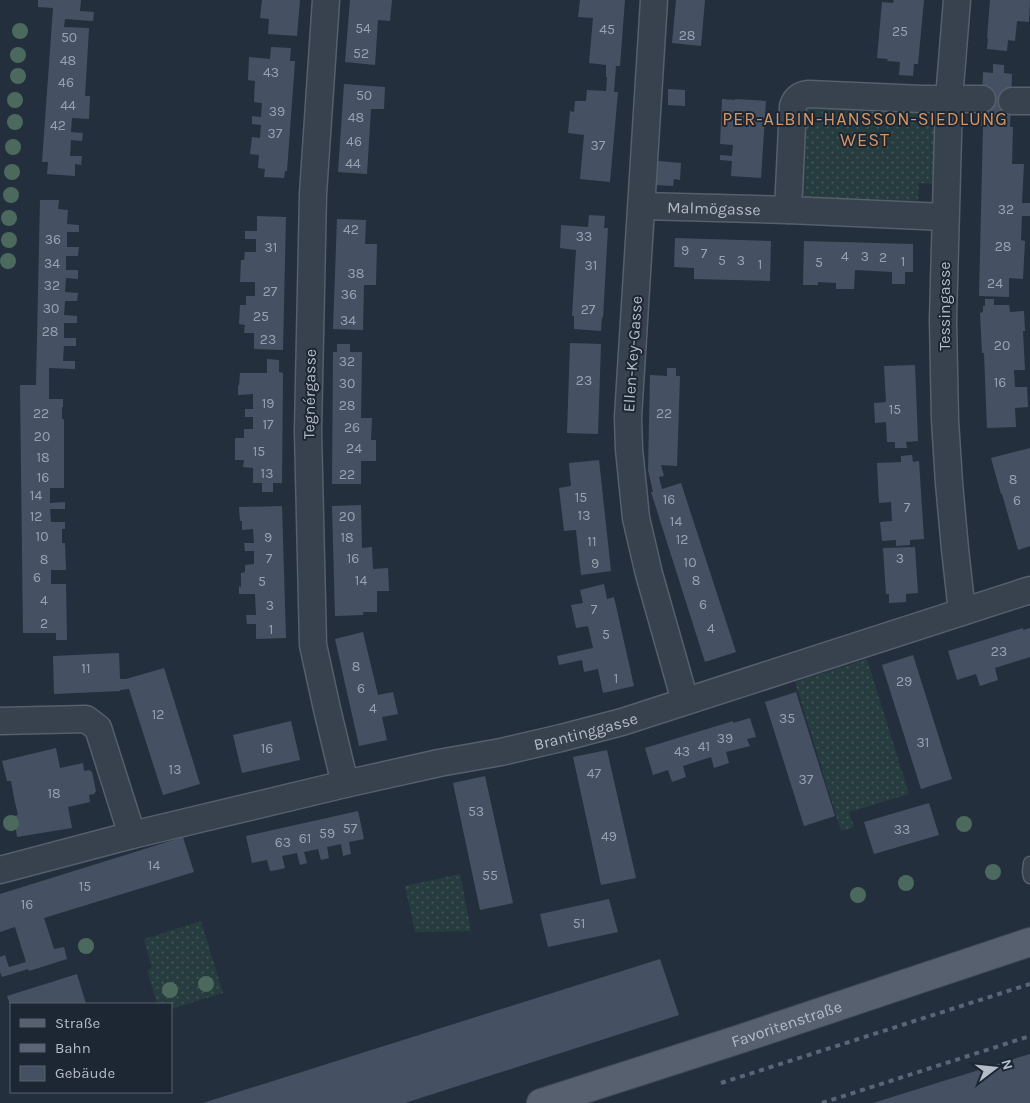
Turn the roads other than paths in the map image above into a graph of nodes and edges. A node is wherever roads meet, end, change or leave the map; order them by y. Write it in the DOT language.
graph roads {
  1 [pos="326,0"];
  2 [pos="654,0"];
  3 [pos="957,0"];
  4 [pos="948,99"];
  5 [pos="982,100"];
  6 [pos="642,206"];
  7 [pos="788,210"];
  8 [pos="945,217"];
  9 [pos="1030,590"];
  10 [pos="962,612"];
  11 [pos="685,701"];
  12 [pos="0,720"];
  13 [pos="344,784"];
  14 [pos="132,836"];
  15 [pos="0,870"];
  16 [pos="1030,942"];
  17 [pos="541,1103"];
  1 -- 13 [label="street, Tegnérgasse"];
  2 -- 6 [label="street, Ellen-Key-Gasse"];
  3 -- 4 [label="street, Tessingasse"];
  4 -- 5 [label="street"];
  4 -- 7 [label="street"];
  4 -- 8 [label="street, Tessingasse"];
  6 -- 7 [label="street, Malmögasse"];
  6 -- 11 [label="street, Ellen-Key-Gasse"];
  7 -- 8 [label="street, Malmögasse"];
  8 -- 10 [label="street, Tessingasse"];
  9 -- 10 [label="street, Brantinggasse"];
  10 -- 11 [label="street, Brantinggasse"];
  11 -- 13 [label="street, Brantinggasse"];
  12 -- 14 [label="street"];
  13 -- 14 [label="street, Brantinggasse"];
  14 -- 15 [label="street, Brantinggasse"];
  16 -- 17 [label="main road, Favoritenstraße"];
}
